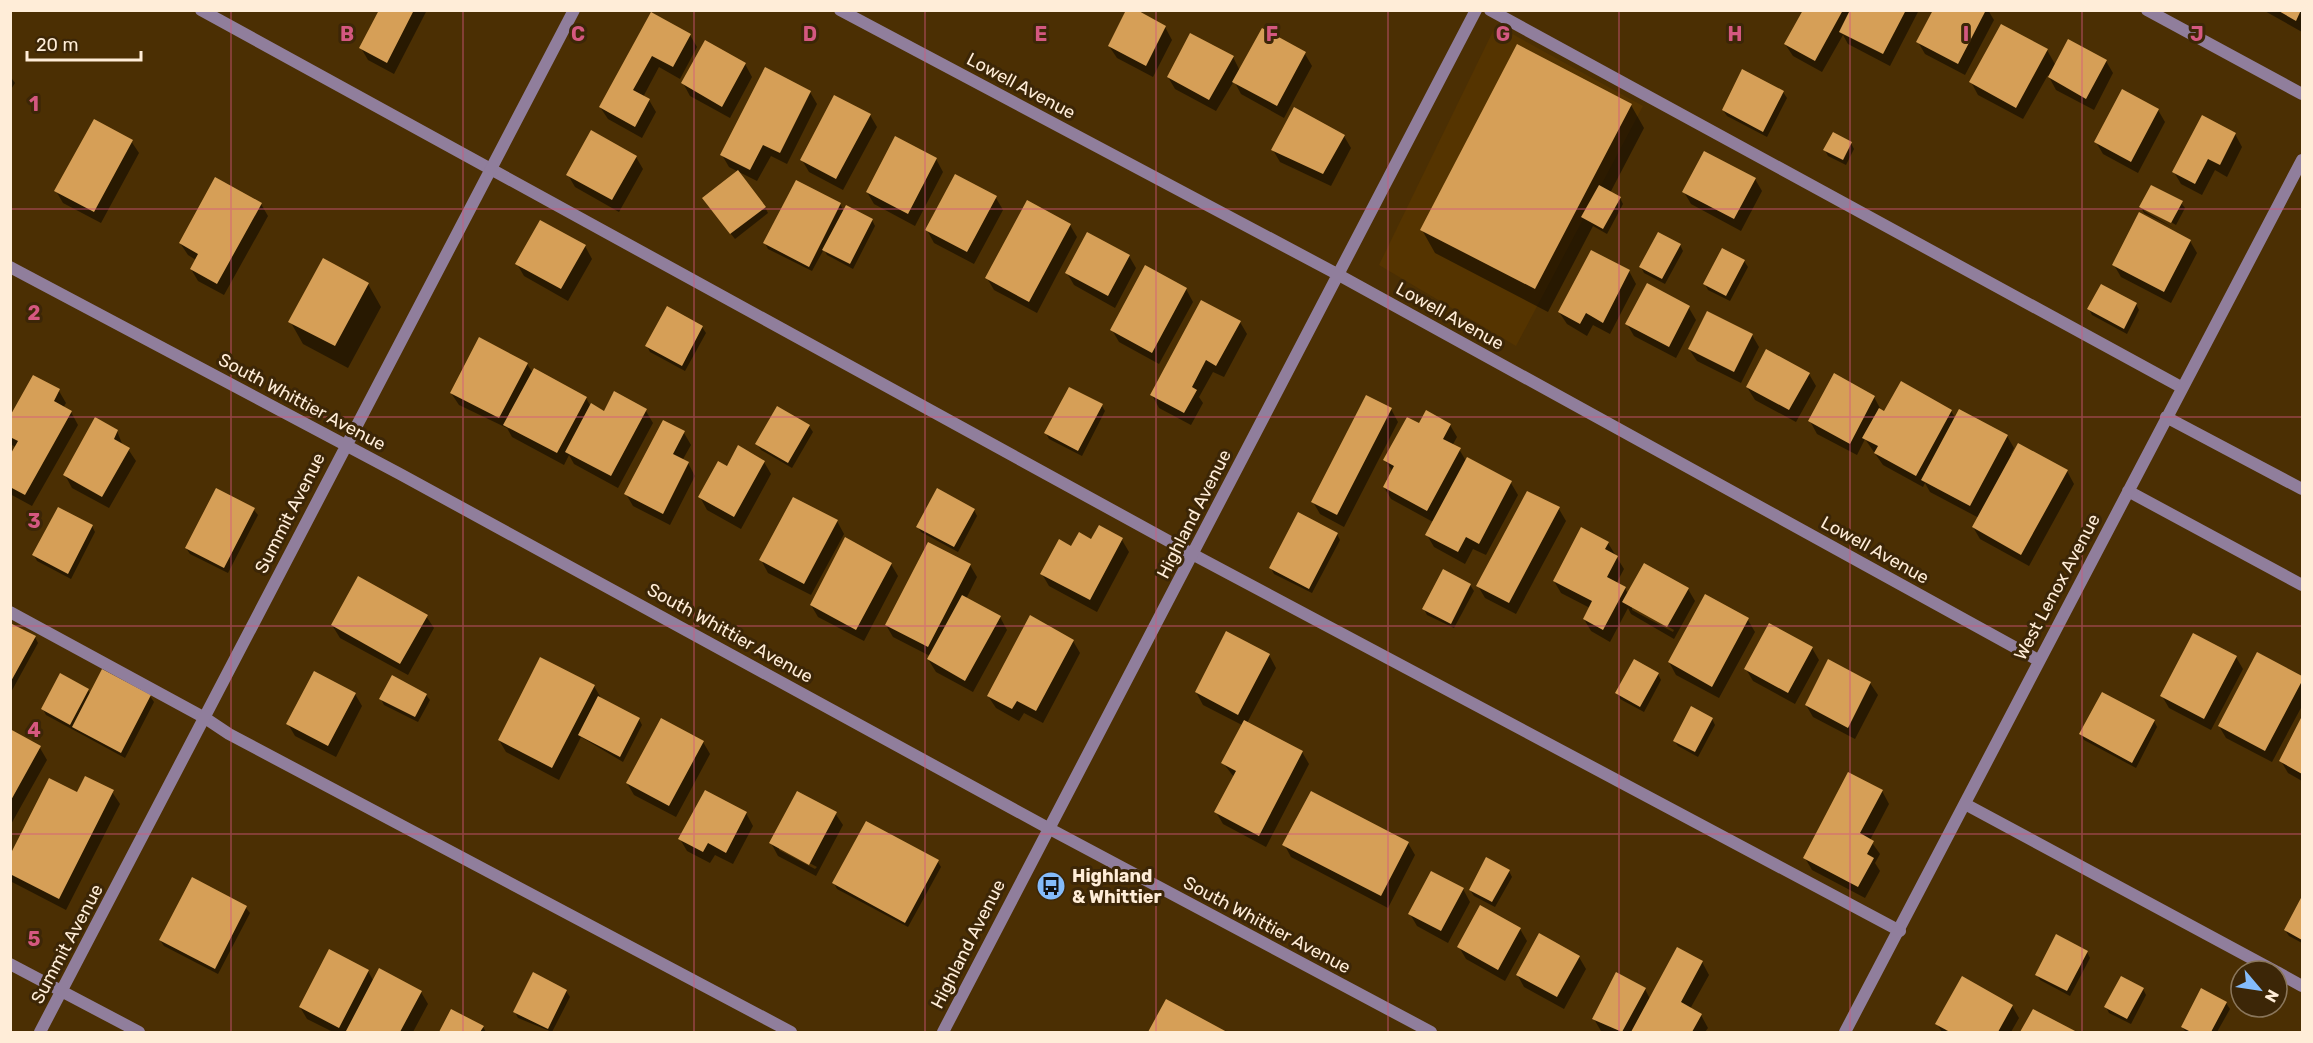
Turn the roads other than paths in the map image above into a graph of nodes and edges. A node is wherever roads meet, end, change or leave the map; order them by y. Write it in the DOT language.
graph roads {
  1 [pos="201,10"];
  2 [pos="574,10"];
  3 [pos="840,10"];
  4 [pos="1476,10"];
  5 [pos="1490,10"];
  6 [pos="2147,10"];
  7 [pos="2302,94"];
  8 [pos="2302,160"];
  9 [pos="491,169"];
  10 [pos="10,267"];
  11 [pos="1337,274"];
  12 [pos="2181,387"];
  13 [pos="2166,417"];
  14 [pos="345,446"];
  15 [pos="2302,489"];
  16 [pos="2128,491"];
  17 [pos="1194,555"];
  18 [pos="2302,585"];
  19 [pos="10,612"];
  20 [pos="2038,660"];
  21 [pos="205,718"];
  22 [pos="1965,804"];
  23 [pos="1048,828"];
  24 [pos="1900,931"];
  25 [pos="2252,959"];
  26 [pos="10,964"];
  27 [pos="62,991"];
  28 [pos="40,1032"];
  29 [pos="139,1032"];
  30 [pos="791,1032"];
  31 [pos="943,1032"];
  32 [pos="1431,1032"];
  33 [pos="1845,1032"];
  1 -- 9 [label="street"];
  2 -- 9 [label="street, Summit Avenue"];
  3 -- 11 [label="street, Lowell Avenue"];
  4 -- 11 [label="street, Highland Avenue"];
  5 -- 12 [label="street"];
  6 -- 7 [label="street"];
  8 -- 12 [label="street, West Lenox Avenue"];
  9 -- 14 [label="street, Summit Avenue"];
  9 -- 17 [label="street"];
  10 -- 14 [label="street, South Whittier Avenue"];
  11 -- 17 [label="street, Highland Avenue"];
  11 -- 20 [label="street, Lowell Avenue"];
  12 -- 13 [label="street, West Lenox Avenue"];
  13 -- 15 [label="street"];
  13 -- 16 [label="street, West Lenox Avenue"];
  14 -- 21 [label="street, Summit Avenue"];
  14 -- 23 [label="street, South Whittier Avenue"];
  16 -- 18 [label="street"];
  16 -- 20 [label="street, West Lenox Avenue"];
  17 -- 23 [label="street, Highland Avenue"];
  17 -- 24 [label="street"];
  19 -- 21 [label="street"];
  20 -- 22 [label="street, West Lenox Avenue"];
  21 -- 27 [label="street, Summit Avenue"];
  21 -- 30 [label="street"];
  22 -- 24 [label="street, West Lenox Avenue"];
  22 -- 25 [label="street"];
  23 -- 31 [label="street, Highland Avenue"];
  23 -- 32 [label="street, South Whittier Avenue"];
  24 -- 33 [label="street, West Lenox Avenue"];
  26 -- 27 [label="street"];
  27 -- 28 [label="street, Summit Avenue"];
  27 -- 29 [label="street"];
}
